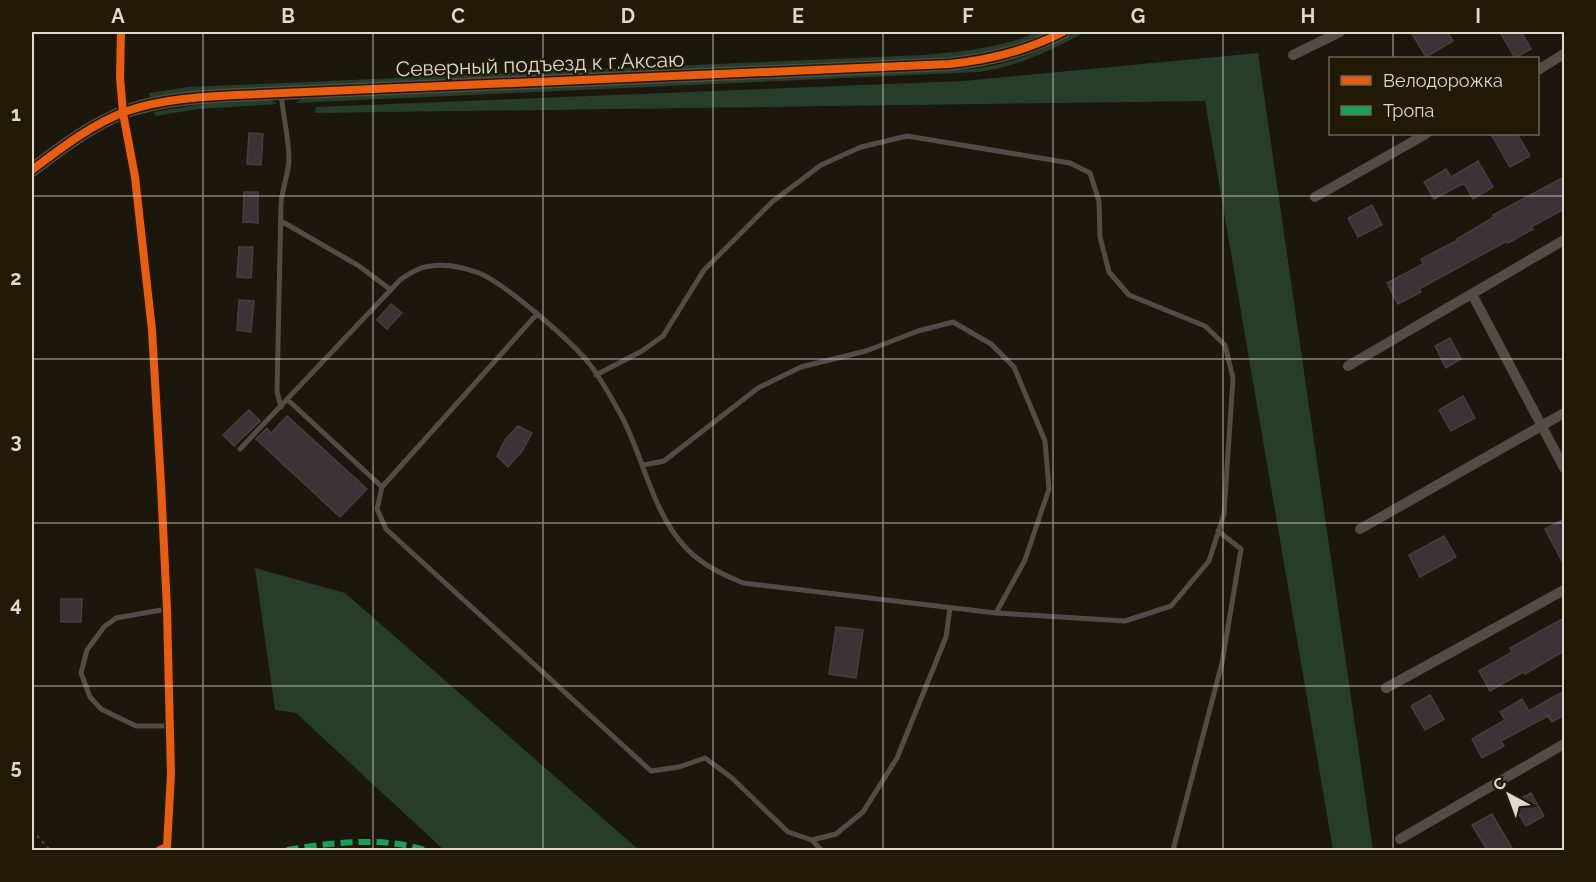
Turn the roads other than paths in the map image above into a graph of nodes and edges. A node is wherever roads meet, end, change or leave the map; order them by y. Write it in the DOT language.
graph roads {
  1 [pos="121,32"];
  2 [pos="1063,32"];
  3 [pos="1340,32"];
  4 [pos="1564,54"];
  5 [pos="1293,55"];
  6 [pos="1539,69"];
  7 [pos="281,93"];
  8 [pos="123,112"];
  9 [pos="1424,135"];
  10 [pos="32,170"];
  11 [pos="1315,197"];
  12 [pos="281,221"];
  13 [pos="1564,240"];
  14 [pos="391,290"];
  15 [pos="1472,294"];
  16 [pos="537,314"];
  17 [pos="1348,366"];
  18 [pos="596,375"];
  19 [pos="288,400"];
  20 [pos="281,407"];
  21 [pos="1564,412"];
  22 [pos="1542,426"];
  23 [pos="240,449"];
  24 [pos="643,465"];
  25 [pos="1564,468"];
  26 [pos="382,487"];
  27 [pos="1360,529"];
  28 [pos="1218,531"];
  29 [pos="1564,590"];
  30 [pos="950,608"];
  31 [pos="167,609"];
  32 [pos="996,613"];
  33 [pos="1386,688"];
  34 [pos="170,726"];
  35 [pos="1564,744"];
  36 [pos="1400,839"];
  37 [pos="812,840"];
  38 [pos="160,850"];
  39 [pos="821,850"];
  40 [pos="1173,850"];
  1 -- 8 [label="street"];
  2 -- 7 [label="street, Северный подъезд к г.Аксаю"];
  3 -- 5 [label="street"];
  4 -- 6 [label="street"];
  7 -- 8 [label="street, Северный подъезд к г.Аксаю"];
  7 -- 12 [label="lane"];
  8 -- 10 [label="street, Северный подъезд к г.Аксаю"];
  8 -- 31 [label="street"];
  9 -- 11 [label="street"];
  12 -- 14 [label="lane"];
  12 -- 20 [label="lane"];
  13 -- 15 [label="street"];
  14 -- 16 [label="lane"];
  14 -- 19 [label="lane"];
  15 -- 17 [label="street"];
  15 -- 22 [label="street"];
  16 -- 18 [label="lane"];
  16 -- 26 [label="lane"];
  18 -- 24 [label="lane"];
  18 -- 28 [label="lane"];
  19 -- 20 [label="lane"];
  19 -- 26 [label="lane"];
  20 -- 23 [label="lane"];
  21 -- 22 [label="street"];
  22 -- 25 [label="street"];
  22 -- 27 [label="street"];
  24 -- 30 [label="lane"];
  24 -- 32 [label="lane"];
  26 -- 37 [label="lane"];
  28 -- 32 [label="lane"];
  28 -- 40 [label="lane"];
  29 -- 33 [label="street"];
  30 -- 32 [label="lane"];
  30 -- 37 [label="lane"];
  31 -- 34 [label="street"];
  31 -- 34 [label="lane"];
  34 -- 38 [label="street"];
  35 -- 36 [label="street"];
  37 -- 39 [label="lane"];
}
